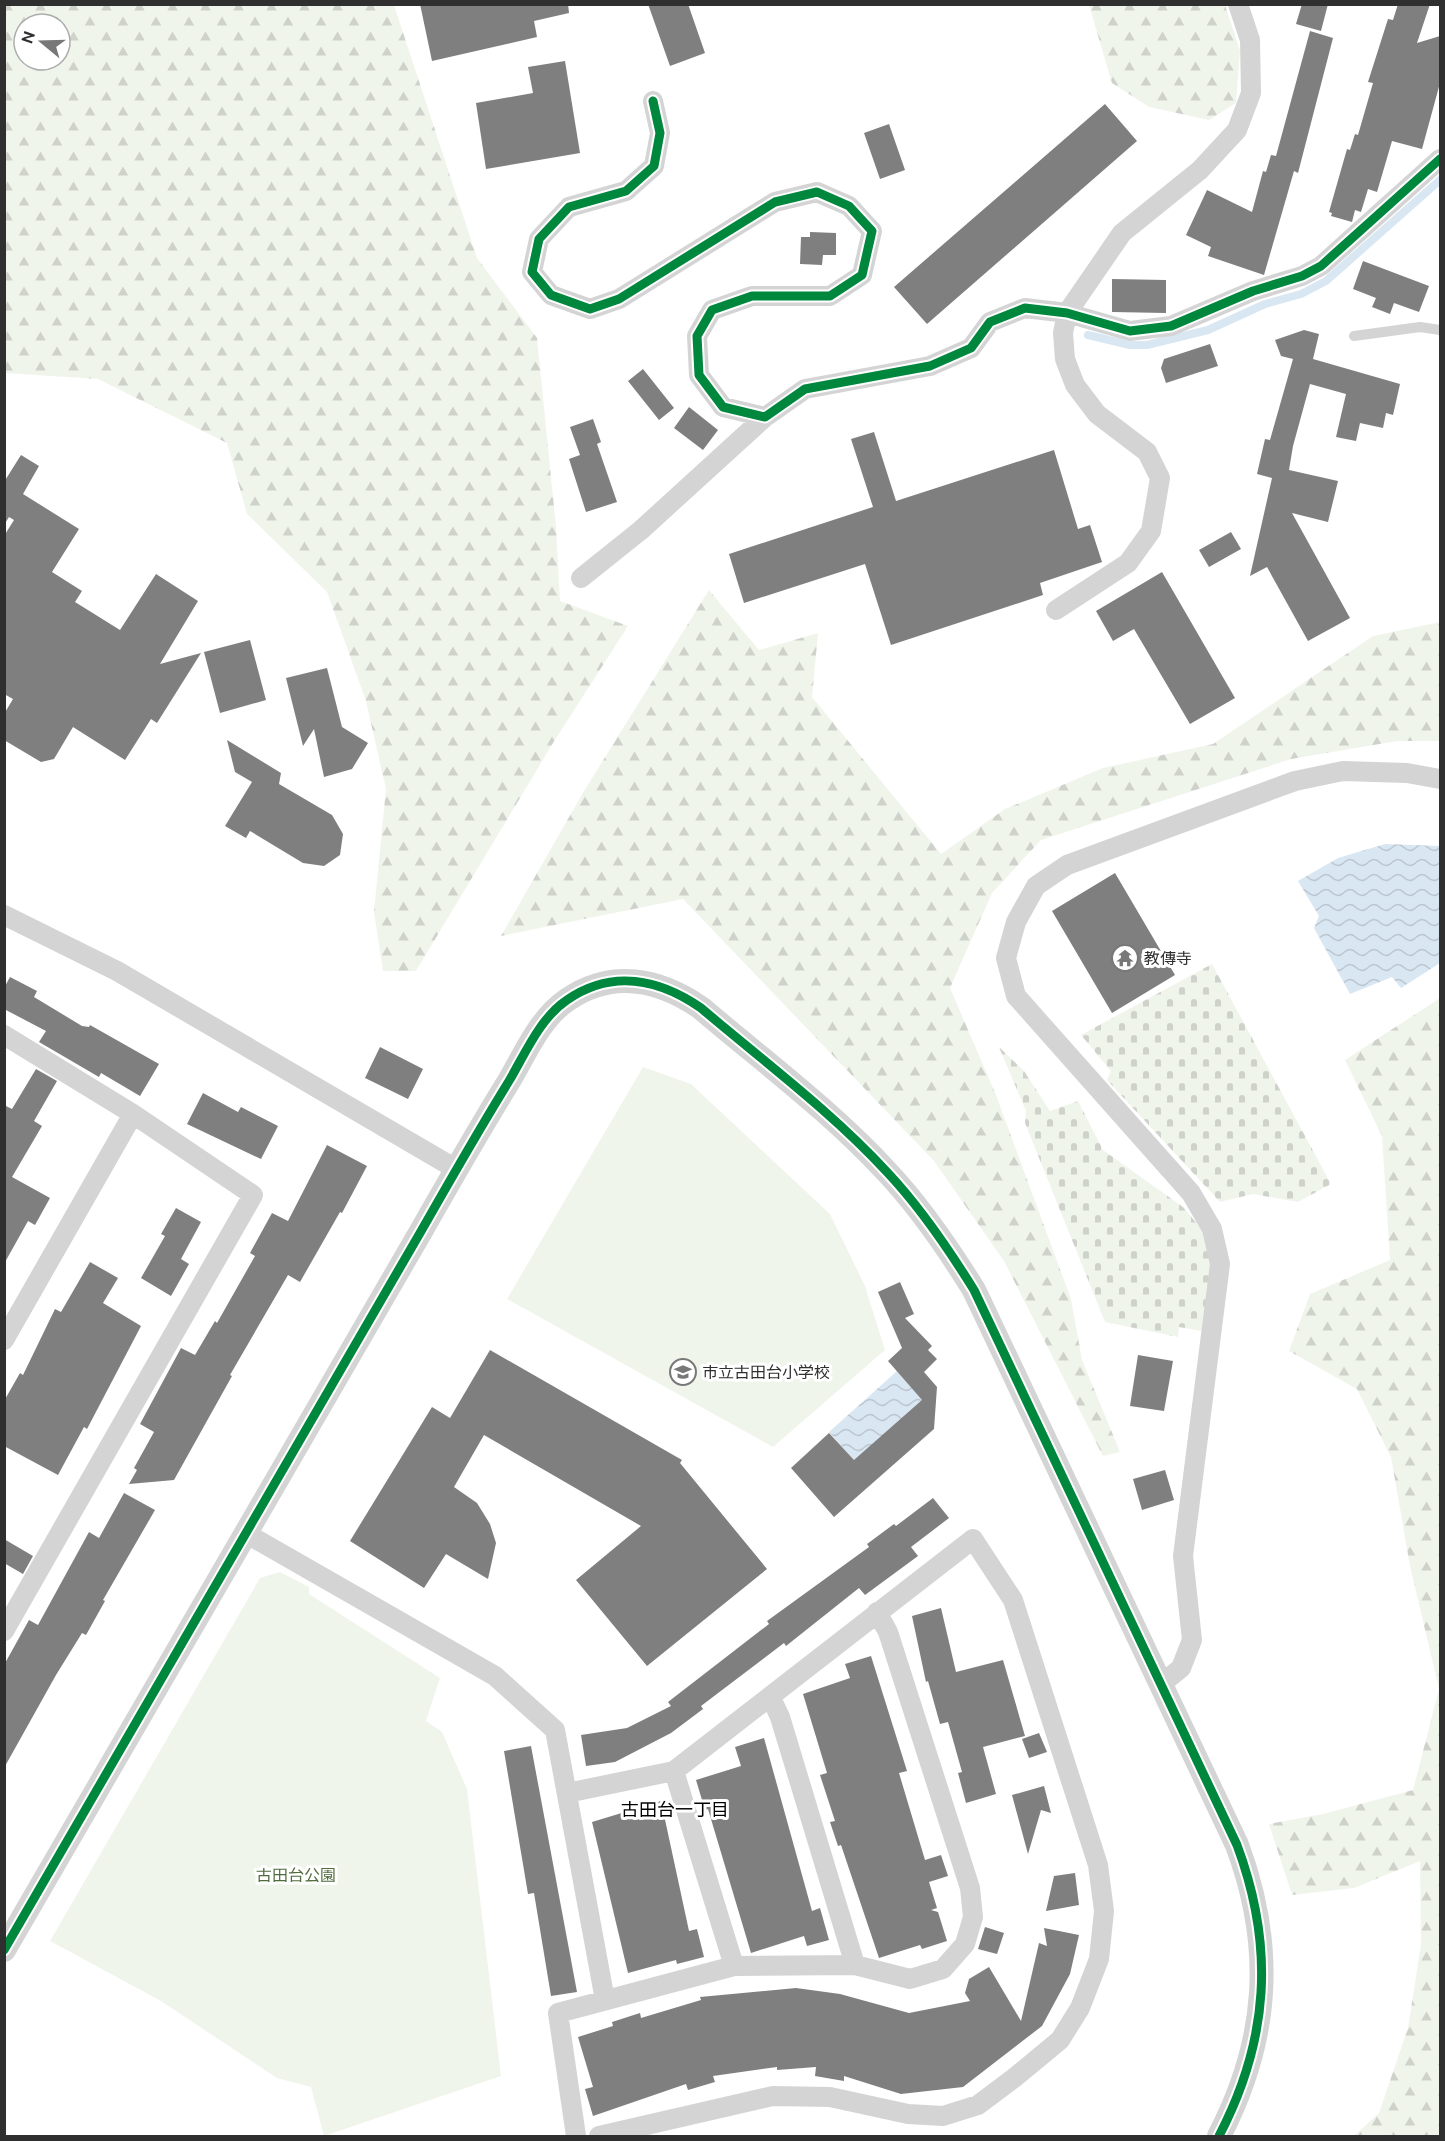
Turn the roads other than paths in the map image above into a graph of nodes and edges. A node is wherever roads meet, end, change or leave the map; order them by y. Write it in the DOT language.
graph roads {
  1 [pos="1238,4"];
  2 [pos="653,101"];
  3 [pos="1440,159"];
  4 [pos="1067,313"];
  5 [pos="1440,330"];
  6 [pos="1354,336"];
  7 [pos="765,417"];
  8 [pos="581,578"];
  9 [pos="1056,610"];
  10 [pos="1440,779"];
  11 [pos="4,915"];
  12 [pos="6,1038"];
  13 [pos="133,1114"];
  14 [pos="456,1169"];
  15 [pos="4,1340"];
  16 [pos="247,1534"];
  17 [pos="877,1612"];
  18 [pos="4,1631"];
  19 [pos="1160,1685"];
  20 [pos="771,1698"];
  21 [pos="674,1771"];
  22 [pos="567,1793"];
  23 [pos="4,1950"];
  24 [pos="855,1965"];
  25 [pos="734,1966"];
  26 [pos="605,2000"];
  27 [pos="576,2136"];
  28 [pos="599,2136"];
  29 [pos="1219,2136"];
  1 -- 4 [label="street"];
  2 -- 7 [label="street"];
  3 -- 4 [label="street"];
  4 -- 7 [label="street"];
  4 -- 9 [label="street"];
  5 -- 6 [label="lane"];
  7 -- 8 [label="street"];
  10 -- 19 [label="street"];
  11 -- 14 [label="street"];
  12 -- 13 [label="street"];
  13 -- 15 [label="street"];
  13 -- 18 [label="street"];
  14 -- 16 [label="street"];
  14 -- 19 [label="street"];
  16 -- 22 [label="street"];
  16 -- 23 [label="street"];
  17 -- 20 [label="street"];
  17 -- 24 [label="street"];
  17 -- 28 [label="street"];
  19 -- 29 [label="street"];
  20 -- 21 [label="street"];
  20 -- 24 [label="street"];
  21 -- 22 [label="street"];
  21 -- 25 [label="street"];
  22 -- 26 [label="street"];
  24 -- 25 [label="street"];
  25 -- 26 [label="street"];
  26 -- 27 [label="street"];
}
